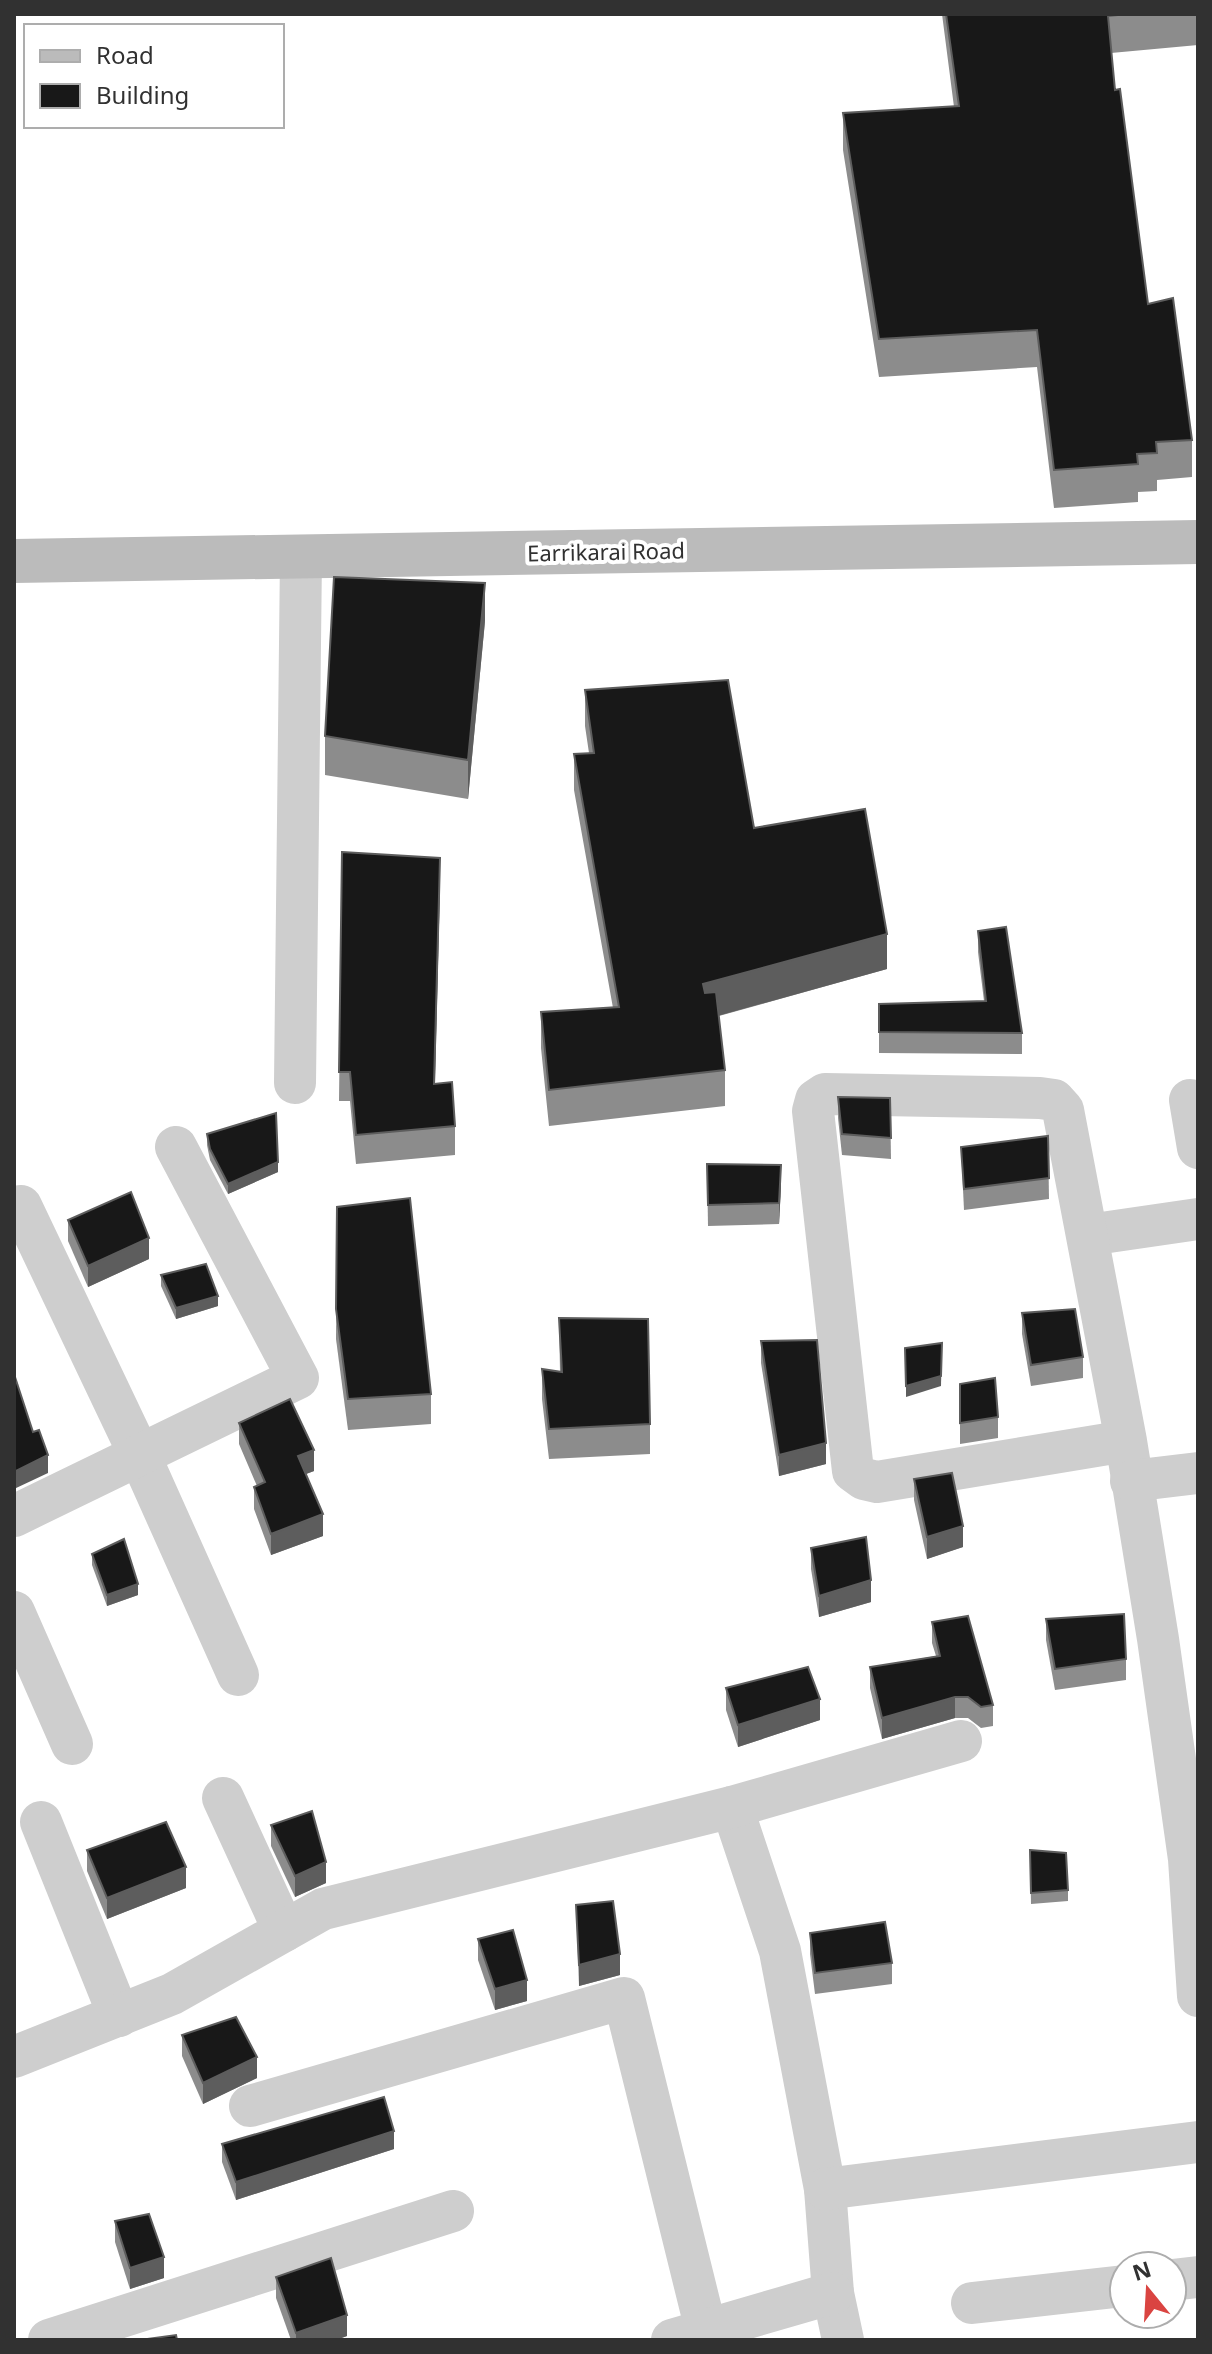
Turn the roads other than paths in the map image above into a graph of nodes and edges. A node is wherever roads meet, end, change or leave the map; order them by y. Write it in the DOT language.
graph roads {
  1 [pos="1198,542"];
  2 [pos="301,556"];
  3 [pos="14,561"];
  4 [pos="295,1083"];
  5 [pos="1190,1100"];
  6 [pos="176,1147"];
  7 [pos="1198,1148"];
  8 [pos="21,1206"];
  9 [pos="1198,1219"];
  10 [pos="1088,1235"];
  11 [pos="1126,1441"];
  12 [pos="140,1456"];
  13 [pos="1198,1473"];
  14 [pos="1131,1481"];
  15 [pos="14,1516"];
  16 [pos="14,1612"];
  17 [pos="238,1675"];
  18 [pos="961,1741"];
  19 [pos="72,1744"];
  20 [pos="223,1798"];
  21 [pos="732,1807"];
  22 [pos="41,1822"];
  23 [pos="284,1931"];
  24 [pos="1198,1996"];
  25 [pos="119,2016"];
  26 [pos="14,2057"];
  27 [pos="250,2106"];
  28 [pos="1198,2142"];
  29 [pos="825,2189"];
  30 [pos="453,2211"];
  31 [pos="1108,2288"];
  32 [pos="833,2293"];
  33 [pos="972,2303"];
  34 [pos="764,2328"];
  35 [pos="689,2335"];
  36 [pos="49,2340"];
  37 [pos="843,2340"];
  1 -- 2 [label="main road, Earrikarai Road"];
  2 -- 3 [label="main road, Earrikarai Road"];
  2 -- 4 [label="street"];
  5 -- 7 [label="street"];
  6 -- 12 [label="street"];
  8 -- 12 [label="street"];
  9 -- 10 [label="street"];
  10 -- 11 [label="street"];
  10 -- 11 [label="street"];
  11 -- 14 [label="street"];
  12 -- 15 [label="street"];
  12 -- 17 [label="street"];
  13 -- 14 [label="street"];
  14 -- 24 [label="street"];
  16 -- 19 [label="street"];
  18 -- 21 [label="street"];
  20 -- 23 [label="street"];
  21 -- 23 [label="street"];
  21 -- 29 [label="street"];
  22 -- 25 [label="street"];
  23 -- 25 [label="street"];
  25 -- 26 [label="street"];
  27 -- 35 [label="street"];
  28 -- 29 [label="street"];
  29 -- 32 [label="street"];
  30 -- 36 [label="street"];
  31 -- 33 [label="street"];
  32 -- 34 [label="street"];
  32 -- 37 [label="street"];
  34 -- 35 [label="street"];
}
